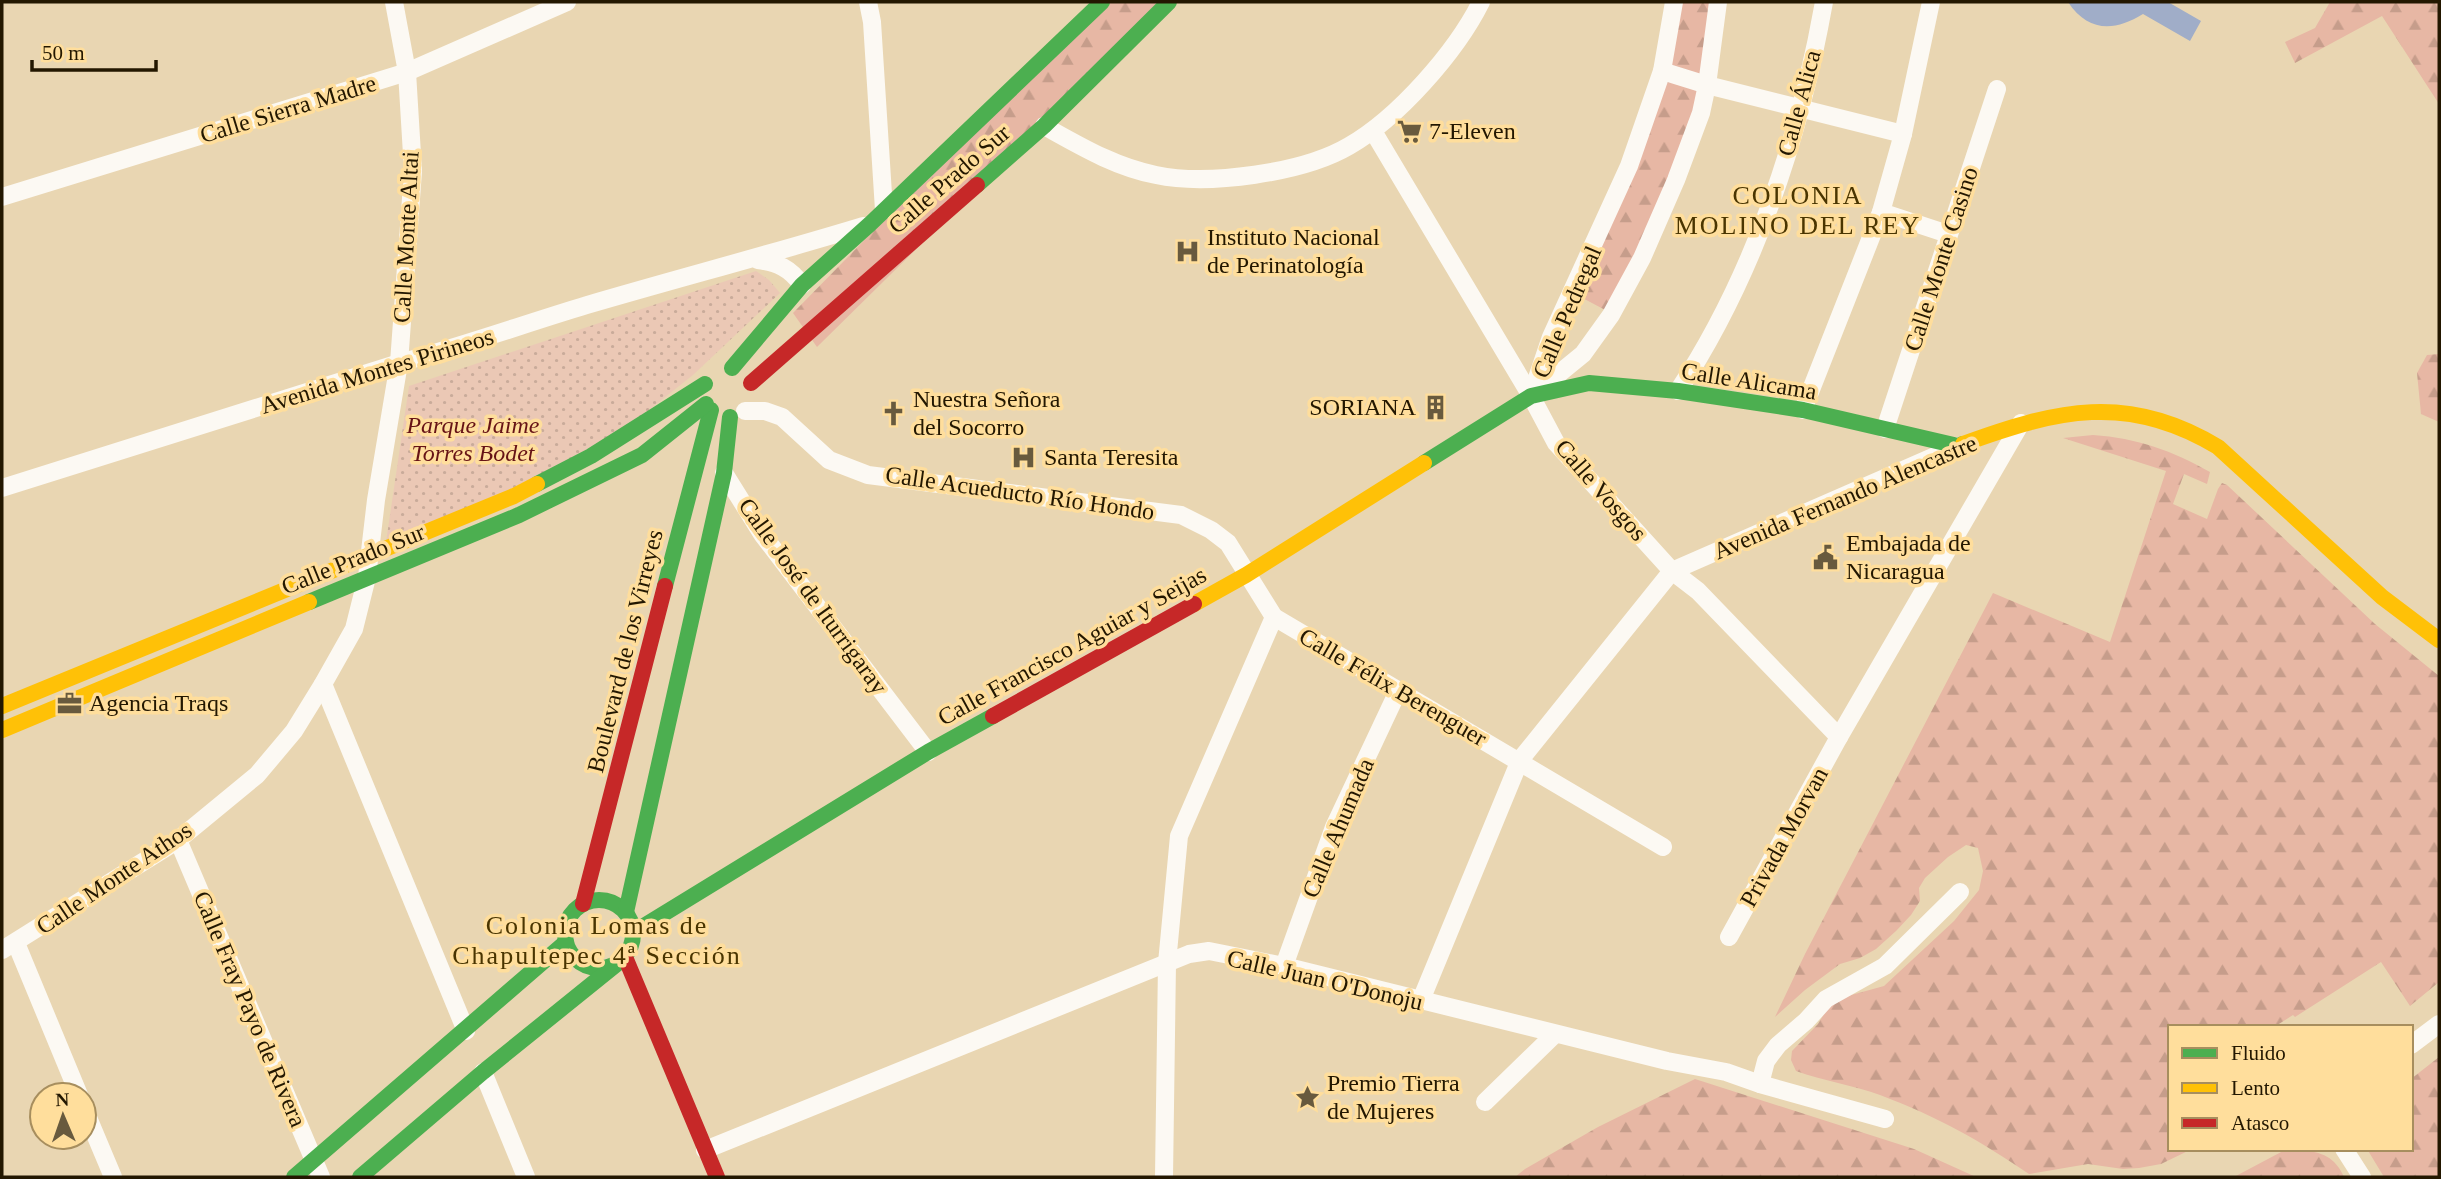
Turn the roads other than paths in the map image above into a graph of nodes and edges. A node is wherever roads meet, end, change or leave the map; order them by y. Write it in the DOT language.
graph roads {
  1 [pos="394,2"];
  2 [pos="567,2"];
  3 [pos="868,2"];
  4 [pos="1102,2"];
  5 [pos="1169,2"];
  6 [pos="1481,2"];
  7 [pos="1674,2"];
  8 [pos="1718,2"];
  9 [pos="1824,2"];
  10 [pos="1931,2"];
  11 [pos="1662,71"];
  12 [pos="407,72"];
  13 [pos="1707,85"];
  14 [pos="1997,89"];
  15 [pos="1800,109"];
  16 [pos="1044,127"];
  17 [pos="1373,131"];
  18 [pos="1903,134"];
  19 [pos="2,197"];
  20 [pos="884,210"];
  21 [pos="1881,212"];
  22 [pos="870,224"];
  23 [pos="1948,234"];
  24 [pos="754,259"];
  25 [pos="802,285"];
  26 [pos="399,363"];
  27 [pos="717,373"];
  28 [pos="751,383"];
  29 [pos="1678,391"];
  30 [pos="1531,396"];
  31 [pos="708,407"];
  32 [pos="1802,410"];
  33 [pos="737,414"];
  34 [pos="2021,423"];
  35 [pos="1885,429"];
  36 [pos="1958,446"];
  37 [pos="724,472"];
  38 [pos="2,488"];
  39 [pos="370,555"];
  40 [pos="1672,571"];
  41 [pos="1246,575"];
  42 [pos="367,577"];
  43 [pos="1274,617"];
  44 [pos="2439,640"];
  45 [pos="323,684"];
  46 [pos="1398,691"];
  47 [pos="2,706"];
  48 [pos="2,730"];
  49 [pos="1839,737"];
  50 [pos="928,752"];
  51 [pos="1520,761"];
  52 [pos="178,840"];
  53 [pos="1663,846"];
  54 [pos="1961,892"];
  55 [pos="583,904"];
  56 [pos="626,912"];
  57 [pos="634,932"];
  58 [pos="1729,937"];
  59 [pos="566,942"];
  60 [pos="9,947"];
  61 [pos="622,960"];
  62 [pos="1167,963"];
  63 [pos="1284,966"];
  64 [pos="1421,1000"];
  65 [pos="2439,1024"];
  66 [pos="466,1031"];
  67 [pos="1555,1034"];
  68 [pos="2413,1044"];
  69 [pos="482,1072"];
  70 [pos="72,1081"];
  71 [pos="1760,1084"];
  72 [pos="1485,1102"];
  73 [pos="1885,1119"];
  74 [pos="98,1141"];
  75 [pos="705,1150"];
  76 [pos="2345,1151"];
  77 [pos="314,1160"];
  78 [pos="113,1177"];
  79 [pos="294,1177"];
  80 [pos="321,1177"];
  81 [pos="360,1177"];
  82 [pos="526,1177"];
  83 [pos="717,1177"];
  84 [pos="1164,1177"];
  85 [pos="2362,1177"];
  1 -- 12 [label="street, Calle Monte Altai"];
  2 -- 12 [label="street, Calle Sierra Madre"];
  3 -- 20 [label="street"];
  4 -- 20 [label="street, Calle Prado Sur"];
  5 -- 16 [label="street, Calle Prado Sur"];
  6 -- 17 [label="street"];
  7 -- 11 [label="street, Calle Pedregal"];
  8 -- 13 [label="street, Calle Pedregal"];
  9 -- 15 [label="street, Calle Álica"];
  10 -- 18 [label="street"];
  11 -- 13 [label="street"];
  11 -- 30 [label="street, Calle Pedregal"];
  12 -- 19 [label="street, Calle Sierra Madre"];
  12 -- 26 [label="street, Calle Monte Altai"];
  13 -- 15 [label="street"];
  13 -- 30 [label="street, Calle Pedregal"];
  14 -- 23 [label="street, Calle Monte Casino"];
  15 -- 18 [label="street"];
  15 -- 29 [label="street, Calle Álica"];
  16 -- 17 [label="street"];
  16 -- 28 [label="street, Calle Prado Sur"];
  17 -- 30 [label="street, Calle Vosgos"];
  18 -- 21 [label="street"];
  20 -- 22 [label="street, Calle Prado Sur"];
  21 -- 23 [label="street"];
  21 -- 32 [label="street"];
  22 -- 24 [label="street, Avenida Montes Pirineos"];
  22 -- 25 [label="street, Calle Prado Sur"];
  23 -- 35 [label="street, Calle Monte Casino"];
  24 -- 25 [label="street"];
  24 -- 26 [label="street, Avenida Montes Pirineos"];
  25 -- 27 [label="street, Calle Prado Sur"];
  26 -- 38 [label="street, Avenida Montes Pirineos"];
  26 -- 39 [label="street, Calle Monte Altai"];
  27 -- 28 [label="street"];
  27 -- 31 [label="street"];
  27 -- 39 [label="street, Calle Prado Sur"];
  28 -- 33 [label="street"];
  29 -- 30 [label="street, Calle Alicama"];
  29 -- 32 [label="street, Calle Alicama"];
  30 -- 40 [label="street, Calle Vosgos"];
  30 -- 41 [label="street, Calle Francisco Aguiar y Seijas"];
  31 -- 33 [label="street"];
  31 -- 42 [label="street, Calle Prado Sur"];
  31 -- 55 [label="street, Boulevard de los Virreyes"];
  32 -- 35 [label="street, Calle Alicama"];
  33 -- 37 [label="street"];
  33 -- 41 [label="street, Calle Acueducto Río Hondo"];
  34 -- 36 [label="street, Avenida Fernando Alencastre"];
  34 -- 44 [label="street, Avenida Fernando Alencastre"];
  34 -- 49 [label="street, Privada Morvan"];
  35 -- 36 [label="street, Calle Alicama"];
  36 -- 40 [label="street, Avenida Fernando Alencastre"];
  37 -- 50 [label="street, Calle José de Iturrigaray"];
  37 -- 56 [label="street"];
  39 -- 42 [label="street, Calle Monte Athos"];
  39 -- 47 [label="street, Calle Prado Sur"];
  40 -- 49 [label="street, Calle Vosgos"];
  40 -- 51 [label="street, Avenida Fernando Alencastre"];
  41 -- 43 [label="street, Calle Félix Berenguer"];
  41 -- 50 [label="street, Calle Francisco Aguiar y Seijas"];
  42 -- 45 [label="street, Calle Monte Athos"];
  42 -- 48 [label="street, Calle Prado Sur"];
  43 -- 46 [label="street, Calle Félix Berenguer"];
  43 -- 62 [label="street"];
  45 -- 52 [label="street, Calle Monte Athos"];
  45 -- 66 [label="street"];
  46 -- 51 [label="street, Calle Félix Berenguer"];
  46 -- 63 [label="street, Calle Ahumada"];
  49 -- 58 [label="street, Privada Morvan"];
  50 -- 57 [label="street, Calle Francisco Aguiar y Seijas"];
  51 -- 53 [label="street, Calle Félix Berenguer"];
  51 -- 64 [label="street, Avenida Fernando Alencastre"];
  52 -- 60 [label="street, Calle Monte Athos"];
  52 -- 77 [label="street, Calle Fray Payo de Rivera"];
  54 -- 71 [label="street"];
  55 -- 56 [label="street"];
  55 -- 59 [label="street"];
  56 -- 57 [label="street"];
  57 -- 61 [label="street"];
  59 -- 61 [label="street"];
  59 -- 66 [label="street"];
  60 -- 70 [label="street"];
  61 -- 69 [label="street"];
  61 -- 75 [label="street"];
  62 -- 63 [label="street, Calle Juan O'Donoju"];
  62 -- 75 [label="street, Calle Juan O'Donoju"];
  62 -- 84 [label="street"];
  63 -- 64 [label="street, Calle Juan O'Donoju"];
  64 -- 67 [label="street, Calle Juan O'Donoju"];
  65 -- 68 [label="street"];
  66 -- 77 [label="street"];
  67 -- 71 [label="street, Calle Juan O'Donoju"];
  67 -- 72 [label="street"];
  69 -- 81 [label="street"];
  69 -- 82 [label="street"];
  71 -- 73 [label="street, Calle Juan O'Donoju"];
  74 -- 78 [label="street"];
  75 -- 83 [label="street"];
  76 -- 85 [label="street"];
  77 -- 79 [label="street"];
  77 -- 80 [label="street, Calle Fray Payo de Rivera"];
}
